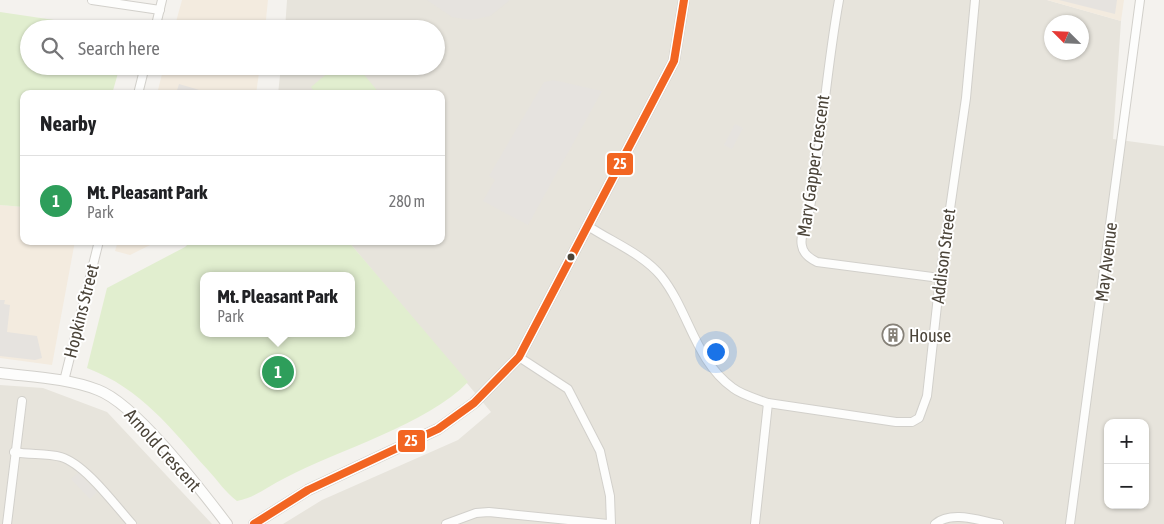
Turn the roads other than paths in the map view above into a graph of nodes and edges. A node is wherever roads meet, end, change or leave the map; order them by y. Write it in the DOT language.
graph roads {
  1 [pos="92,0"];
  2 [pos="162,0"];
  3 [pos="684,0"];
  4 [pos="839,0"];
  5 [pos="976,0"];
  6 [pos="1140,0"];
  7 [pos="160,10"];
  8 [pos="157,20"];
  9 [pos="143,75"];
  10 [pos="139,90"];
  11 [pos="588,226"];
  12 [pos="98,245"];
  13 [pos="940,278"];
  14 [pos="519,357"];
  15 [pos="0,372"];
  16 [pos="64,381"];
  17 [pos="22,401"];
  18 [pos="768,403"];
  19 [pos="14,452"];
  20 [pos="7,524"];
  21 [pos="132,524"];
  22 [pos="227,524"];
  23 [pos="254,524"];
  24 [pos="446,524"];
  25 [pos="609,524"];
  26 [pos="755,524"];
  27 [pos="935,524"];
  28 [pos="999,524"];
  29 [pos="1070,524"];
  1 -- 7 [label="street"];
  2 -- 7 [label="street"];
  3 -- 11 [label="street"];
  4 -- 13 [label="street, Mary Gapper Crescent"];
  5 -- 13 [label="street, Addison Street"];
  6 -- 29 [label="street, May Avenue"];
  7 -- 8 [label="street"];
  9 -- 10 [label="street"];
  11 -- 14 [label="street"];
  11 -- 18 [label="street"];
  12 -- 16 [label="street, Hopkins Street"];
  13 -- 18 [label="street, Addison Street"];
  14 -- 23 [label="street"];
  14 -- 25 [label="street"];
  15 -- 16 [label="street, Arnold Crescent"];
  16 -- 22 [label="street, Arnold Crescent"];
  17 -- 19 [label="street"];
  18 -- 26 [label="street"];
  19 -- 20 [label="street"];
  19 -- 21 [label="street"];
  24 -- 25 [label="street"];
  27 -- 28 [label="street"];
}
